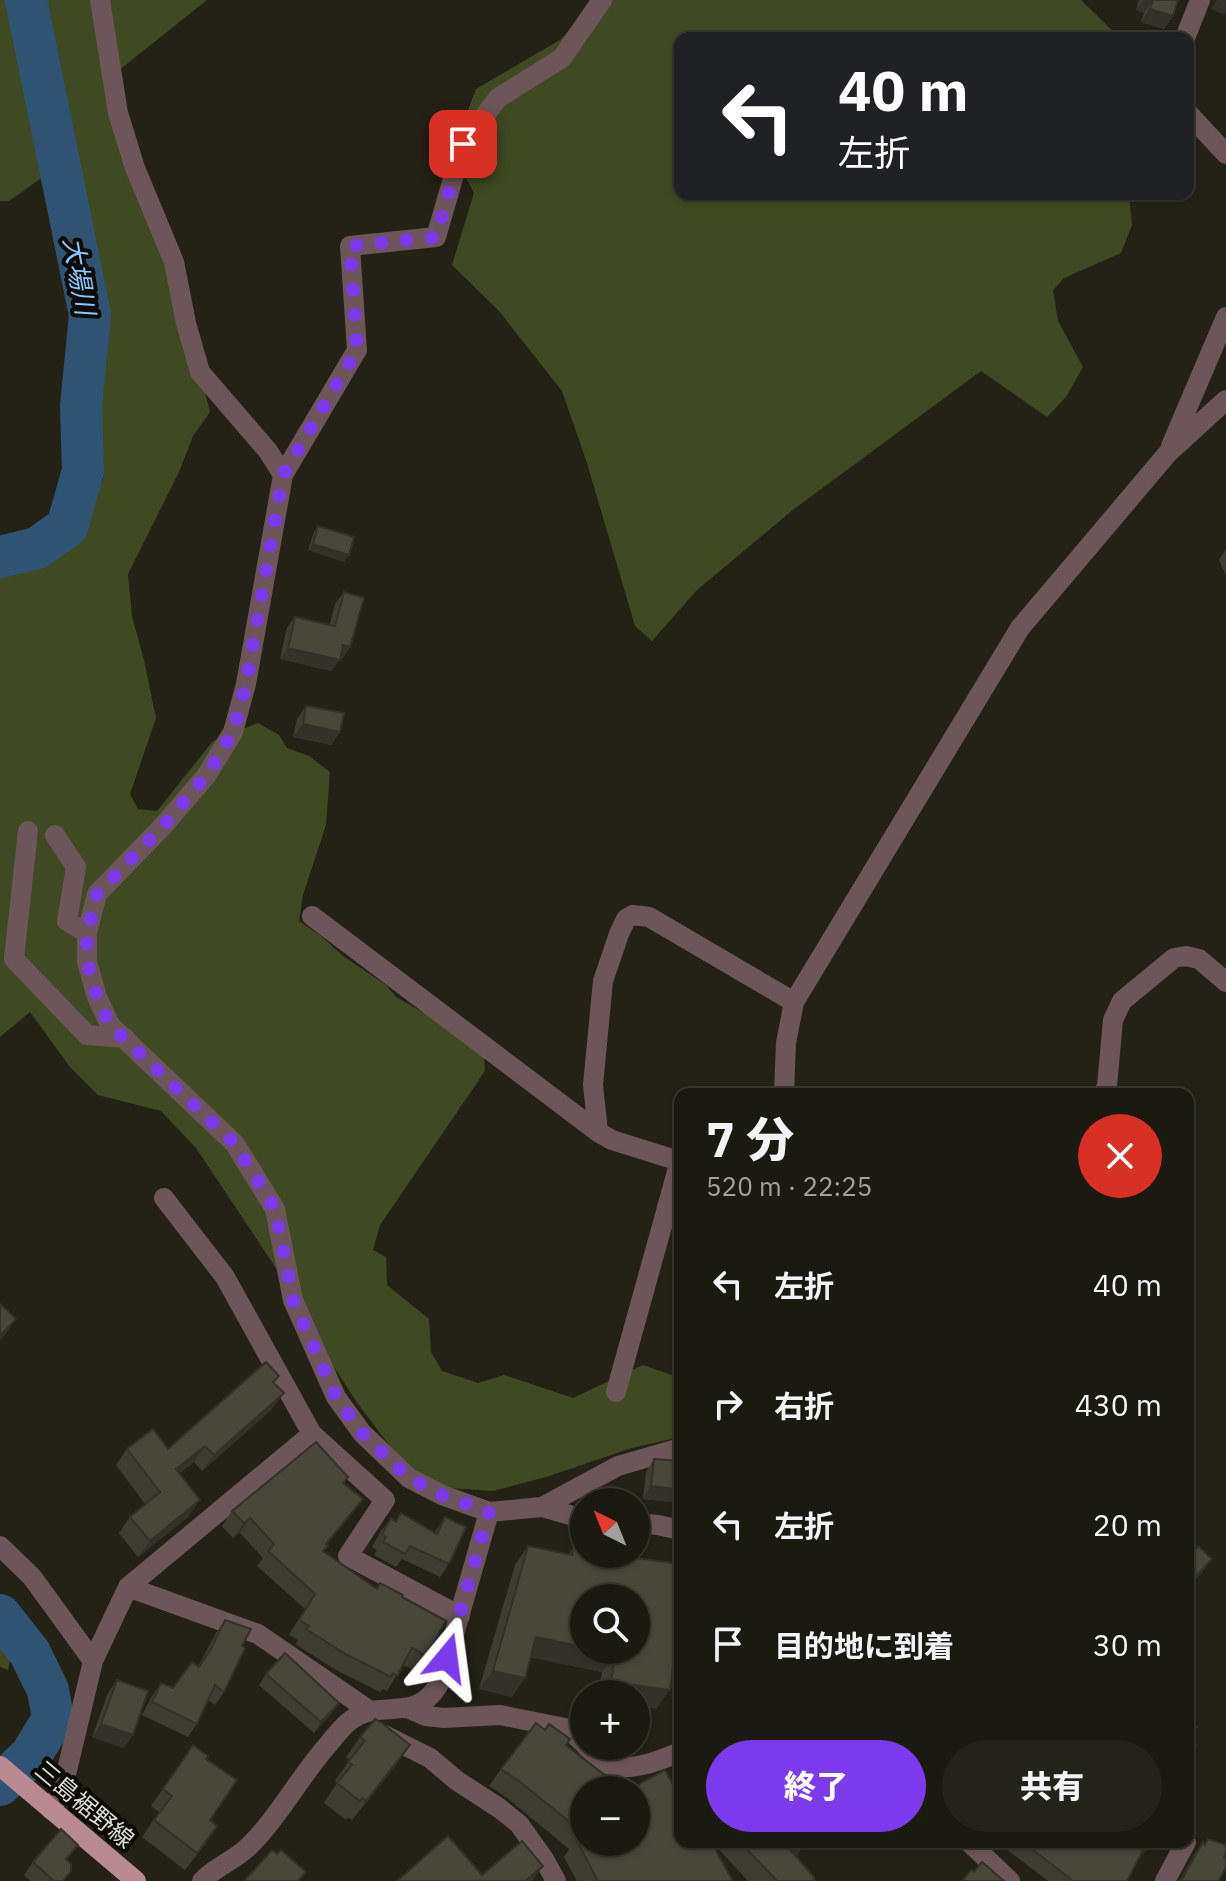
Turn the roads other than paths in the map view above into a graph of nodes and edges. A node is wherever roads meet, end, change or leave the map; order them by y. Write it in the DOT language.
graph roads {
  1 [pos="100,0"];
  2 [pos="602,0"];
  3 [pos="1200,0"];
  4 [pos="1187,32"];
  5 [pos="1194,119"];
  6 [pos="1226,154"];
  7 [pos="1226,317"];
  8 [pos="1226,402"];
  9 [pos="1168,453"];
  10 [pos="283,475"];
  11 [pos="28,831"];
  12 [pos="55,835"];
  13 [pos="312,916"];
  14 [pos="87,933"];
  15 [pos="7,965"];
  16 [pos="1226,982"];
  17 [pos="794,1002"];
  18 [pos="125,1038"];
  19 [pos="784,1088"];
  20 [pos="1106,1088"];
  21 [pos="598,1132"];
  22 [pos="674,1159"];
  23 [pos="674,1183"];
  24 [pos="164,1198"];
  25 [pos="616,1392"];
  26 [pos="312,1434"];
  27 [pos="674,1450"];
  28 [pos="404,1474"];
  29 [pos="385,1500"];
  30 [pos="542,1507"];
  31 [pos="489,1512"];
  32 [pos="570,1515"];
  33 [pos="650,1524"];
  34 [pos="674,1529"];
  35 [pos="0,1546"];
  36 [pos="128,1587"];
  37 [pos="460,1616"];
  38 [pos="93,1661"];
  39 [pos="410,1709"];
  40 [pos="361,1715"];
  41 [pos="570,1731"];
  42 [pos="674,1754"];
  43 [pos="601,1760"];
  44 [pos="0,1766"];
  45 [pos="48,1807"];
  46 [pos="975,1848"];
  47 [pos="1183,1848"];
  48 [pos="136,1881"];
  49 [pos="202,1881"];
  50 [pos="556,1881"];
  51 [pos="1010,1881"];
  52 [pos="1165,1881"];
  1 -- 10 [label="street"];
  2 -- 10 [label="street"];
  3 -- 4 [label="street"];
  5 -- 6 [label="street"];
  7 -- 9 [label="street"];
  8 -- 9 [label="street"];
  9 -- 17 [label="street"];
  10 -- 14 [label="street"];
  11 -- 15 [label="street"];
  12 -- 14 [label="street"];
  13 -- 21 [label="street"];
  14 -- 18 [label="street"];
  15 -- 18 [label="street"];
  16 -- 20 [label="street"];
  17 -- 19 [label="street"];
  17 -- 21 [label="street"];
  18 -- 28 [label="street"];
  21 -- 22 [label="street"];
  23 -- 25 [label="street"];
  24 -- 26 [label="street"];
  26 -- 29 [label="street"];
  26 -- 36 [label="street"];
  27 -- 30 [label="street"];
  28 -- 29 [label="street"];
  28 -- 31 [label="street"];
  29 -- 37 [label="street"];
  30 -- 31 [label="street"];
  30 -- 32 [label="street"];
  31 -- 37 [label="street"];
  33 -- 34 [label="street"];
  35 -- 38 [label="street"];
  36 -- 38 [label="street"];
  36 -- 40 [label="street"];
  37 -- 39 [label="street"];
  38 -- 45 [label="street"];
  39 -- 40 [label="street"];
  39 -- 41 [label="street"];
  40 -- 49 [label="street"];
  40 -- 50 [label="street"];
  42 -- 43 [label="street"];
  44 -- 45 [label="main road, 三島裾野線"];
  45 -- 48 [label="main road, 三島裾野線"];
  46 -- 51 [label="street"];
  47 -- 52 [label="street"];
}
